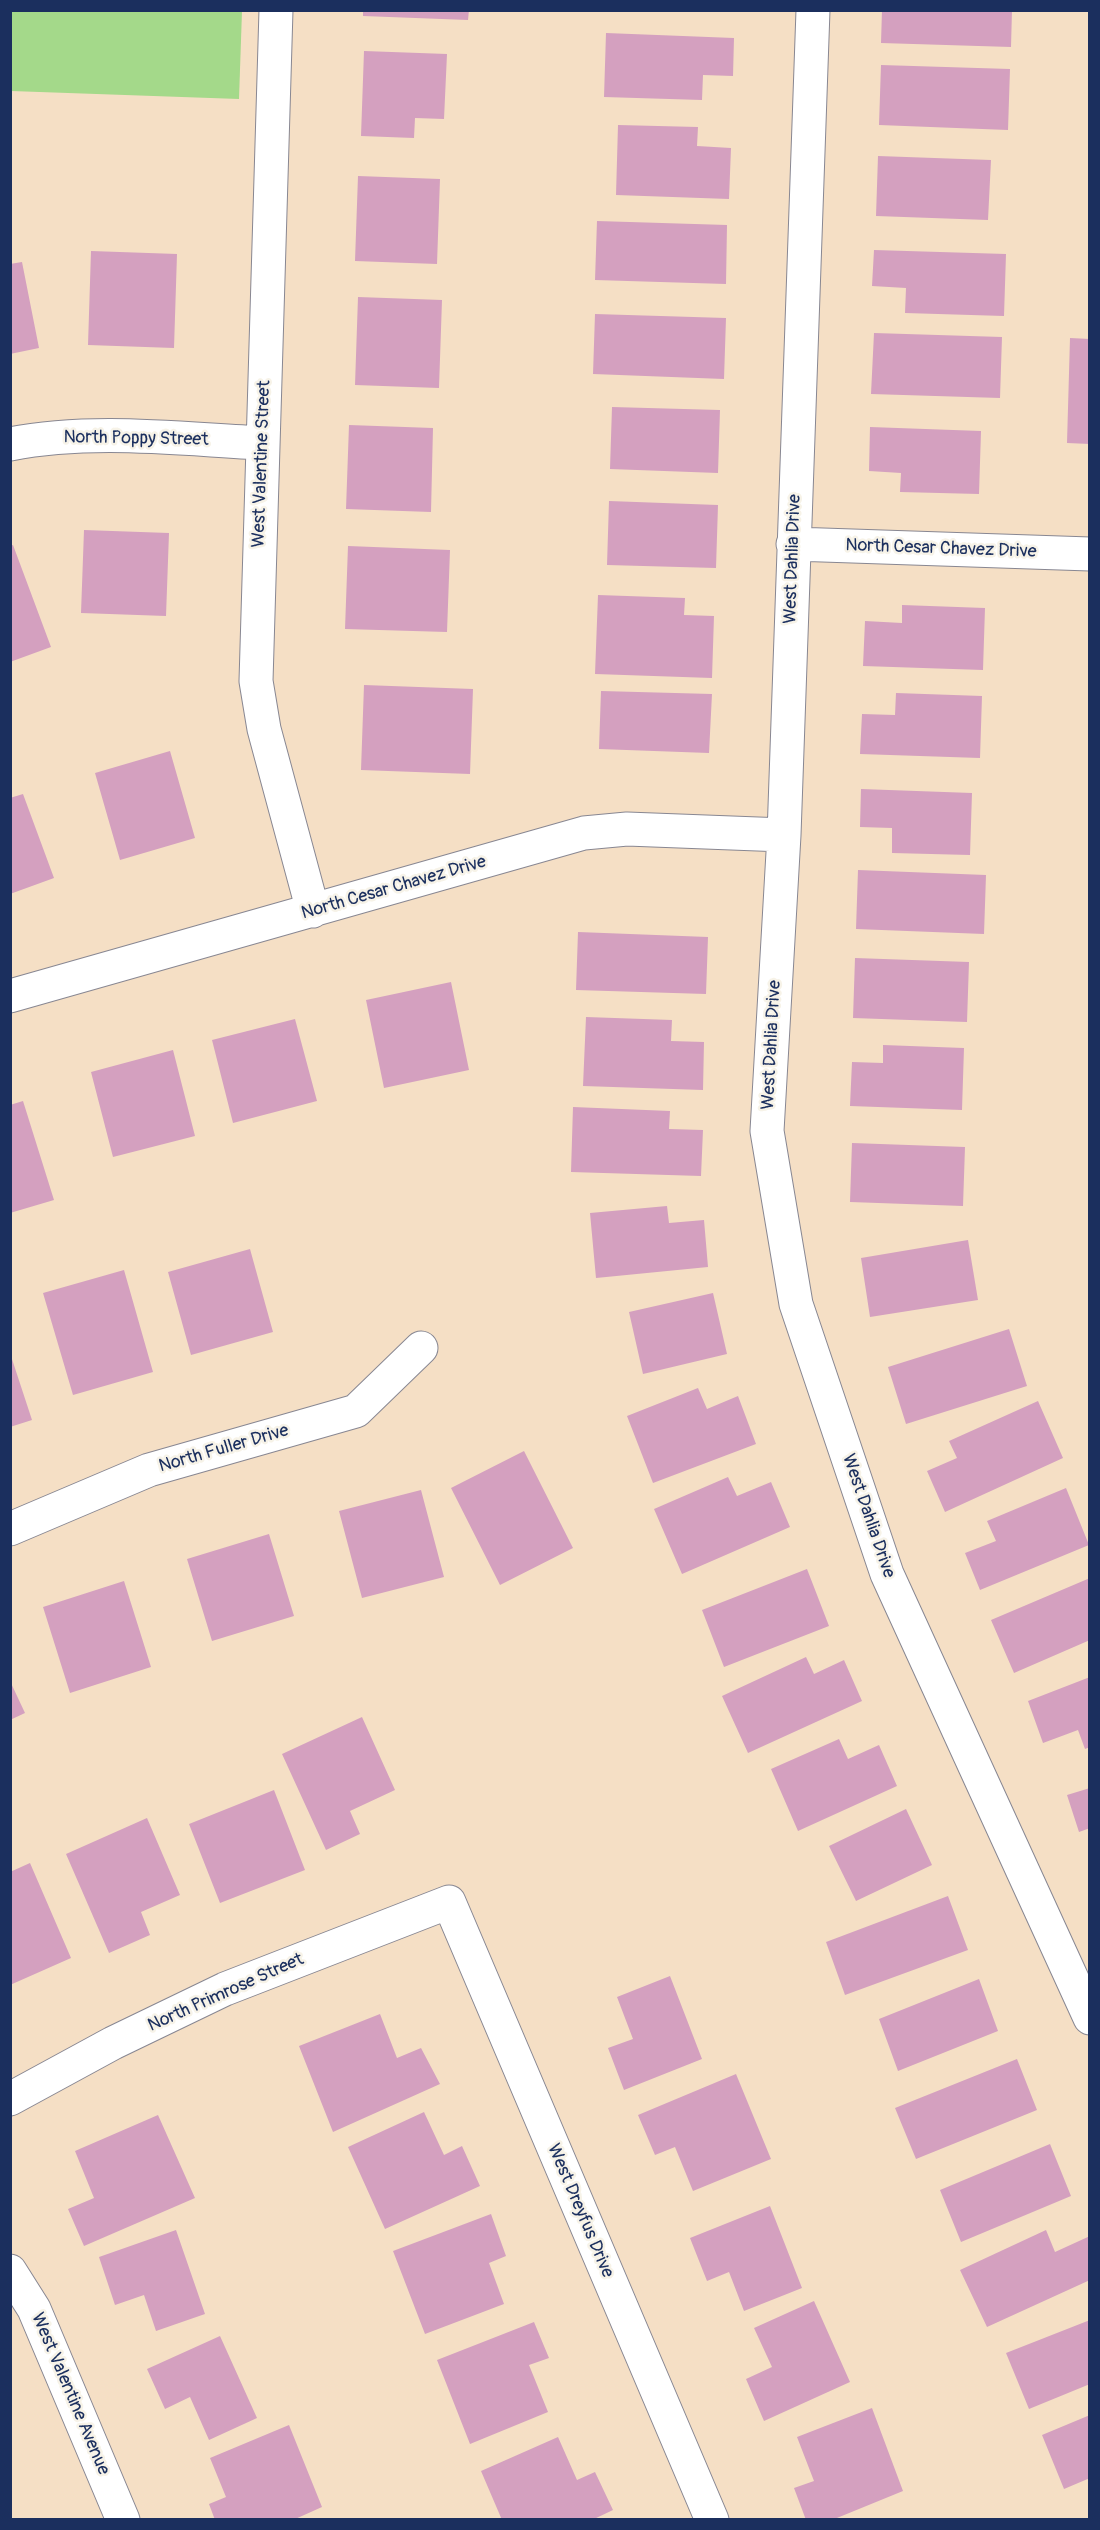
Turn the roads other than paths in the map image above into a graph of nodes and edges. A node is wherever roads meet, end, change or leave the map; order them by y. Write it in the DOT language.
graph roads {
  1 [pos="276,10"];
  2 [pos="813,10"];
  3 [pos="263,442"];
  4 [pos="10,444"];
  5 [pos="793,544"];
  6 [pos="1089,554"];
  7 [pos="784,834"];
  8 [pos="314,911"];
  9 [pos="10,996"];
  10 [pos="421,1348"];
  11 [pos="10,1528"];
  12 [pos="449,1902"];
  13 [pos="1089,2018"];
  14 [pos="10,2099"];
  15 [pos="10,2271"];
  16 [pos="123,2520"];
  17 [pos="712,2520"];
  1 -- 3 [label="street, West Valentine Street"];
  2 -- 5 [label="street, West Dahlia Drive"];
  3 -- 4 [label="street, North Poppy Street"];
  3 -- 8 [label="street, West Valentine Street"];
  5 -- 6 [label="street, North Cesar Chavez Drive"];
  5 -- 7 [label="street, West Dahlia Drive"];
  7 -- 8 [label="street, North Cesar Chavez Drive"];
  7 -- 13 [label="street, West Dahlia Drive"];
  8 -- 9 [label="street, North Cesar Chavez Drive"];
  10 -- 11 [label="street, North Fuller Drive"];
  12 -- 14 [label="street, North Primrose Street"];
  12 -- 17 [label="street, West Dreyfus Drive"];
  15 -- 16 [label="street, West Valentine Avenue"];
}
